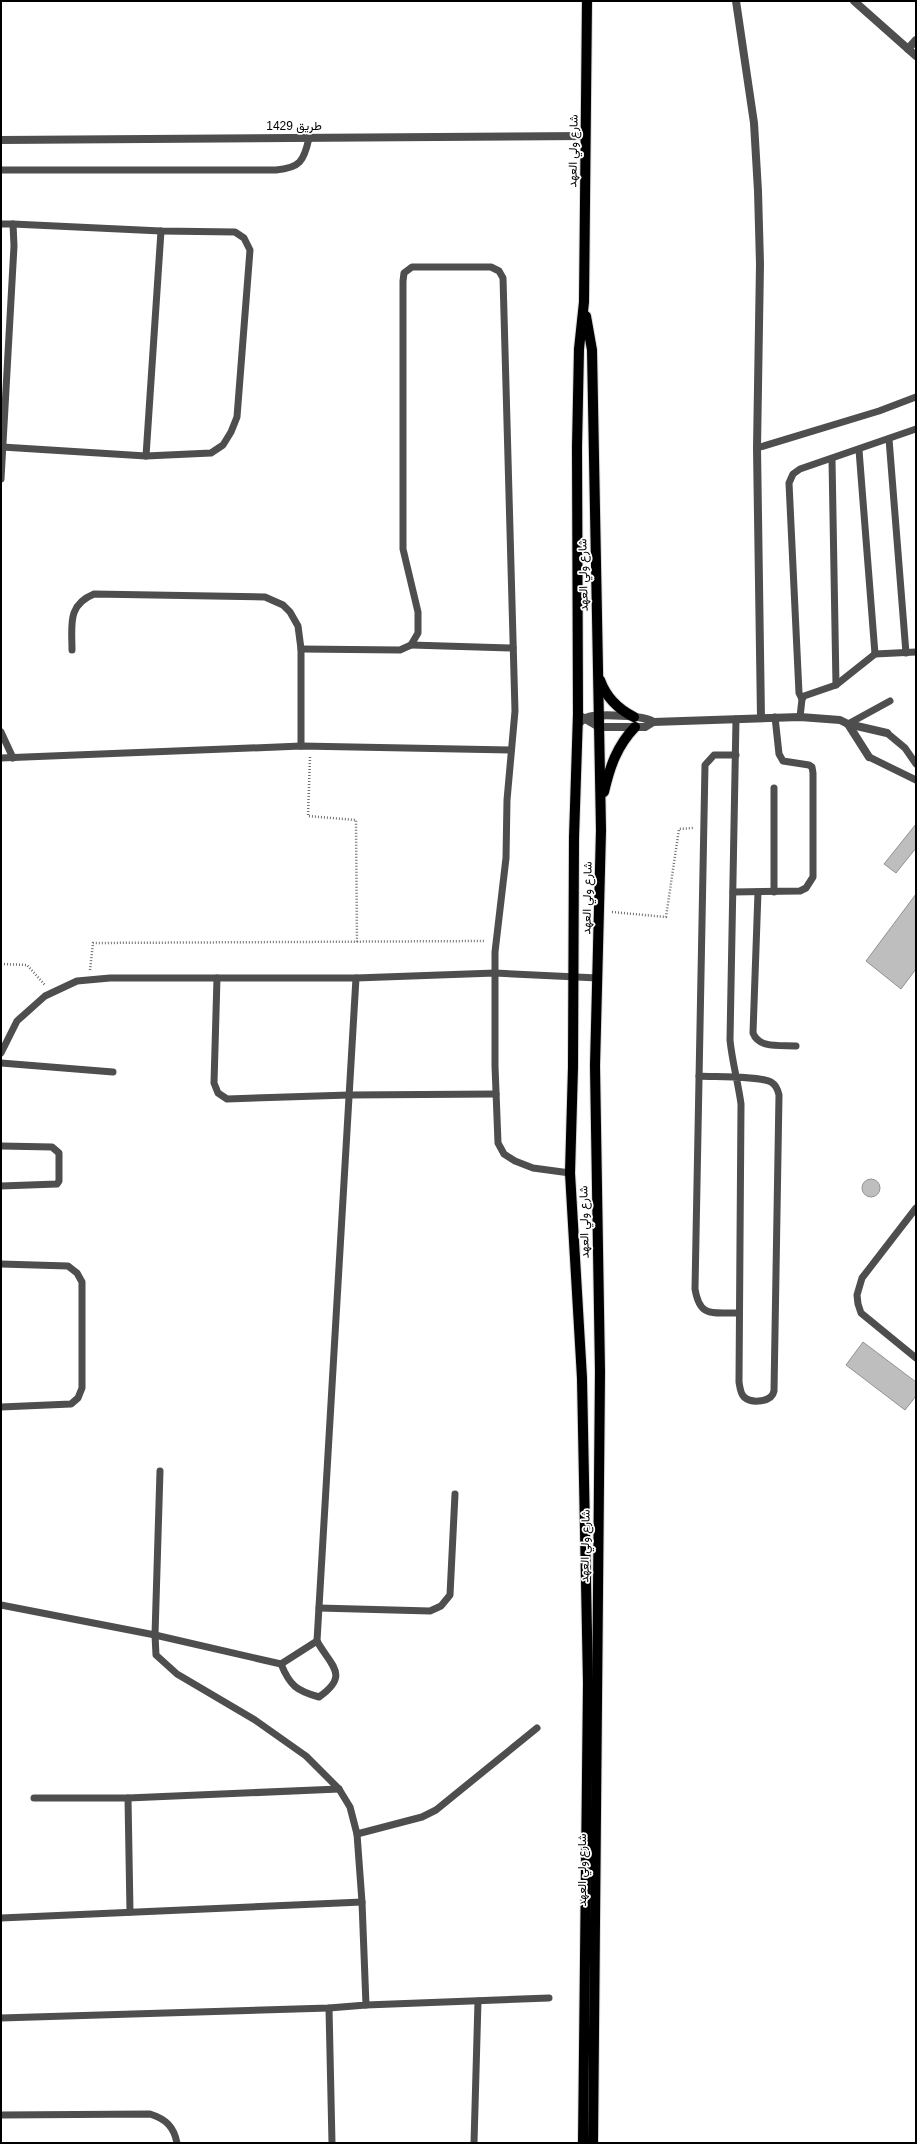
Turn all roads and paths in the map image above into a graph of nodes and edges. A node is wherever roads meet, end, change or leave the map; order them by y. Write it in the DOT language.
graph roads {
  1 [pos="587,1"];
  2 [pos="736,1"];
  3 [pos="854,1"];
  4 [pos="916,40"];
  5 [pos="908,49"];
  6 [pos="916,56"];
  7 [pos="586,136"];
  8 [pos="309,138"];
  9 [pos="1,140"];
  10 [pos="1,170"];
  11 [pos="1,224"];
  12 [pos="14,224"];
  13 [pos="161,231"];
  14 [pos="584,302"];
  15 [pos="916,397"];
  16 [pos="916,429"];
  17 [pos="889,439"];
  18 [pos="2,447"];
  19 [pos="756,448"];
  20 [pos="859,450"];
  21 [pos="146,456"];
  22 [pos="832,459"];
  23 [pos="1,479"];
  24 [pos="411,645"];
  25 [pos="513,648"];
  26 [pos="72,650"];
  27 [pos="301,650"];
  28 [pos="916,652"];
  29 [pos="906,653"];
  30 [pos="875,654"];
  31 [pos="598,675"];
  32 [pos="836,685"];
  33 [pos="802,699"];
  34 [pos="890,701"];
  35 [pos="775,717"];
  36 [pos="800,717"];
  37 [pos="761,718"];
  38 [pos="580,719"];
  39 [pos="736,719"];
  40 [pos="599,721"];
  41 [pos="635,722"];
  42 [pos="848,724"];
  43 [pos="1,732"];
  44 [pos="887,733"];
  45 [pos="301,746"];
  46 [pos="310,746"];
  47 [pos="511,750"];
  48 [pos="736,755"];
  49 [pos="869,757"];
  50 [pos="1,758"];
  51 [pos="13,758"];
  52 [pos="916,764"];
  53 [pos="916,780"];
  54 [pos="774,788"];
  55 [pos="600,805"];
  56 [pos="704,827"];
  57 [pos="733,892"];
  58 [pos="758,892"];
  59 [pos="774,892"];
  60 [pos="599,911"];
  61 [pos="496,941"];
  62 [pos="357,943"];
  63 [pos="1,964"];
  64 [pos="495,973"];
  65 [pos="216,978"];
  66 [pos="356,978"];
  67 [pos="574,978"];
  68 [pos="598,978"];
  69 [pos="89,980"];
  70 [pos="52,992"];
  71 [pos="796,1046"];
  72 [pos="1,1053"];
  73 [pos="1,1063"];
  74 [pos="112,1072"];
  75 [pos="699,1076"];
  76 [pos="737,1079"];
  77 [pos="496,1094"];
  78 [pos="349,1095"];
  79 [pos="1,1146"];
  80 [pos="570,1174"];
  81 [pos="1,1186"];
  82 [pos="916,1208"];
  83 [pos="1,1264"];
  84 [pos="739,1313"];
  85 [pos="916,1358"];
  86 [pos="1,1407"];
  87 [pos="160,1471"];
  88 [pos="455,1494"];
  89 [pos="1,1606"];
  90 [pos="319,1608"];
  91 [pos="155,1635"];
  92 [pos="317,1641"];
  93 [pos="281,1664"];
  94 [pos="537,1728"];
  95 [pos="339,1789"];
  96 [pos="34,1798"];
  97 [pos="128,1798"];
  98 [pos="357,1834"];
  99 [pos="362,1902"];
  100 [pos="130,1912"];
  101 [pos="1,1918"];
  102 [pos="549,1998"];
  103 [pos="478,2001"];
  104 [pos="366,2005"];
  105 [pos="329,2008"];
  106 [pos="1,2018"];
  107 [pos="1,2115"];
  108 [pos="178,2143"];
  109 [pos="332,2143"];
  110 [pos="474,2143"];
  111 [pos="583,2143"];
  112 [pos="593,2143"];
  1 -- 7 [label="main road, شارع ولي العهد"];
  2 -- 19 [label="street"];
  3 -- 5 [label="street"];
  4 -- 5 [label="street"];
  5 -- 6 [label="street"];
  7 -- 8 [label="street, طريق 1429"];
  7 -- 14 [label="main road, شارع ولي العهد"];
  8 -- 9 [label="street, طريق 1429"];
  8 -- 10 [label="lane"];
  11 -- 12 [label="lane"];
  12 -- 13 [label="lane"];
  12 -- 18 [label="lane"];
  13 -- 21 [label="lane"];
  13 -- 21 [label="lane"];
  14 -- 31 [label="main road, شارع ولي العهد"];
  14 -- 38 [label="main road, شارع ولي العهد"];
  15 -- 19 [label="lane"];
  16 -- 17 [label="lane"];
  17 -- 20 [label="lane"];
  17 -- 29 [label="lane"];
  18 -- 21 [label="lane"];
  18 -- 23 [label="lane"];
  19 -- 37 [label="street"];
  20 -- 22 [label="lane"];
  20 -- 30 [label="lane"];
  22 -- 32 [label="lane"];
  22 -- 33 [label="lane"];
  24 -- 25 [label="lane"];
  24 -- 25 [label="lane"];
  24 -- 27 [label="lane"];
  25 -- 47 [label="lane"];
  26 -- 27 [label="lane"];
  27 -- 45 [label="lane"];
  28 -- 29 [label="lane"];
  29 -- 30 [label="lane"];
  30 -- 32 [label="lane"];
  31 -- 40 [label="main road, شارع ولي العهد"];
  31 -- 41 [label="main road"];
  32 -- 33 [label="lane"];
  33 -- 36 [label="lane"];
  34 -- 42 [label="lane"];
  35 -- 36 [label="street"];
  35 -- 37 [label="street"];
  35 -- 59 [label="lane"];
  36 -- 42 [label="street"];
  37 -- 39 [label="street"];
  38 -- 40 [label="street"];
  38 -- 67 [label="main road, شارع ولي العهد"];
  39 -- 41 [label="street"];
  39 -- 48 [label="lane"];
  40 -- 41 [label="street"];
  40 -- 55 [label="main road, شارع ولي العهد"];
  41 -- 55 [label="main road"];
  42 -- 44 [label="street"];
  42 -- 49 [label="street"];
  43 -- 51 [label="lane"];
  44 -- 52 [label="lane"];
  45 -- 46 [label="lane"];
  45 -- 51 [label="lane"];
  46 -- 47 [label="lane"];
  46 -- 62 [label="path"];
  47 -- 61 [label="lane"];
  48 -- 56 [label="lane"];
  48 -- 57 [label="lane"];
  49 -- 53 [label="lane"];
  50 -- 51 [label="lane"];
  54 -- 59 [label="lane"];
  55 -- 60 [label="main road, شارع ولي العهد"];
  56 -- 60 [label="path"];
  56 -- 75 [label="lane"];
  57 -- 58 [label="lane"];
  57 -- 76 [label="lane"];
  58 -- 59 [label="lane"];
  58 -- 71 [label="lane"];
  60 -- 68 [label="main road, شارع ولي العهد"];
  61 -- 62 [label="path"];
  61 -- 64 [label="lane"];
  62 -- 69 [label="path"];
  63 -- 70 [label="path"];
  64 -- 66 [label="lane"];
  64 -- 67 [label="lane"];
  64 -- 77 [label="lane"];
  65 -- 66 [label="lane"];
  65 -- 69 [label="lane"];
  65 -- 78 [label="lane"];
  66 -- 78 [label="lane"];
  67 -- 68 [label="lane"];
  67 -- 80 [label="main road, شارع ولي العهد"];
  68 -- 112 [label="main road, شارع ولي العهد"];
  69 -- 70 [label="lane"];
  70 -- 72 [label="lane"];
  73 -- 74 [label="lane"];
  75 -- 76 [label="lane"];
  75 -- 84 [label="lane"];
  76 -- 84 [label="lane"];
  76 -- 84 [label="lane"];
  77 -- 78 [label="lane"];
  77 -- 80 [label="lane"];
  78 -- 90 [label="lane"];
  79 -- 81 [label="lane"];
  80 -- 111 [label="main road, شارع ولي العهد"];
  82 -- 85 [label="lane"];
  83 -- 86 [label="lane"];
  87 -- 91 [label="lane"];
  88 -- 90 [label="lane"];
  89 -- 91 [label="lane"];
  90 -- 92 [label="lane"];
  91 -- 93 [label="lane"];
  91 -- 95 [label="lane"];
  92 -- 93 [label="lane"];
  92 -- 93 [label="lane"];
  94 -- 98 [label="lane"];
  95 -- 97 [label="lane"];
  95 -- 98 [label="lane"];
  96 -- 97 [label="lane"];
  97 -- 100 [label="lane"];
  98 -- 99 [label="lane"];
  99 -- 100 [label="lane"];
  99 -- 104 [label="lane"];
  100 -- 101 [label="lane"];
  102 -- 103 [label="lane"];
  103 -- 104 [label="lane"];
  103 -- 110 [label="lane"];
  104 -- 105 [label="lane"];
  105 -- 106 [label="lane"];
  105 -- 109 [label="lane"];
  107 -- 108 [label="lane"];
}
